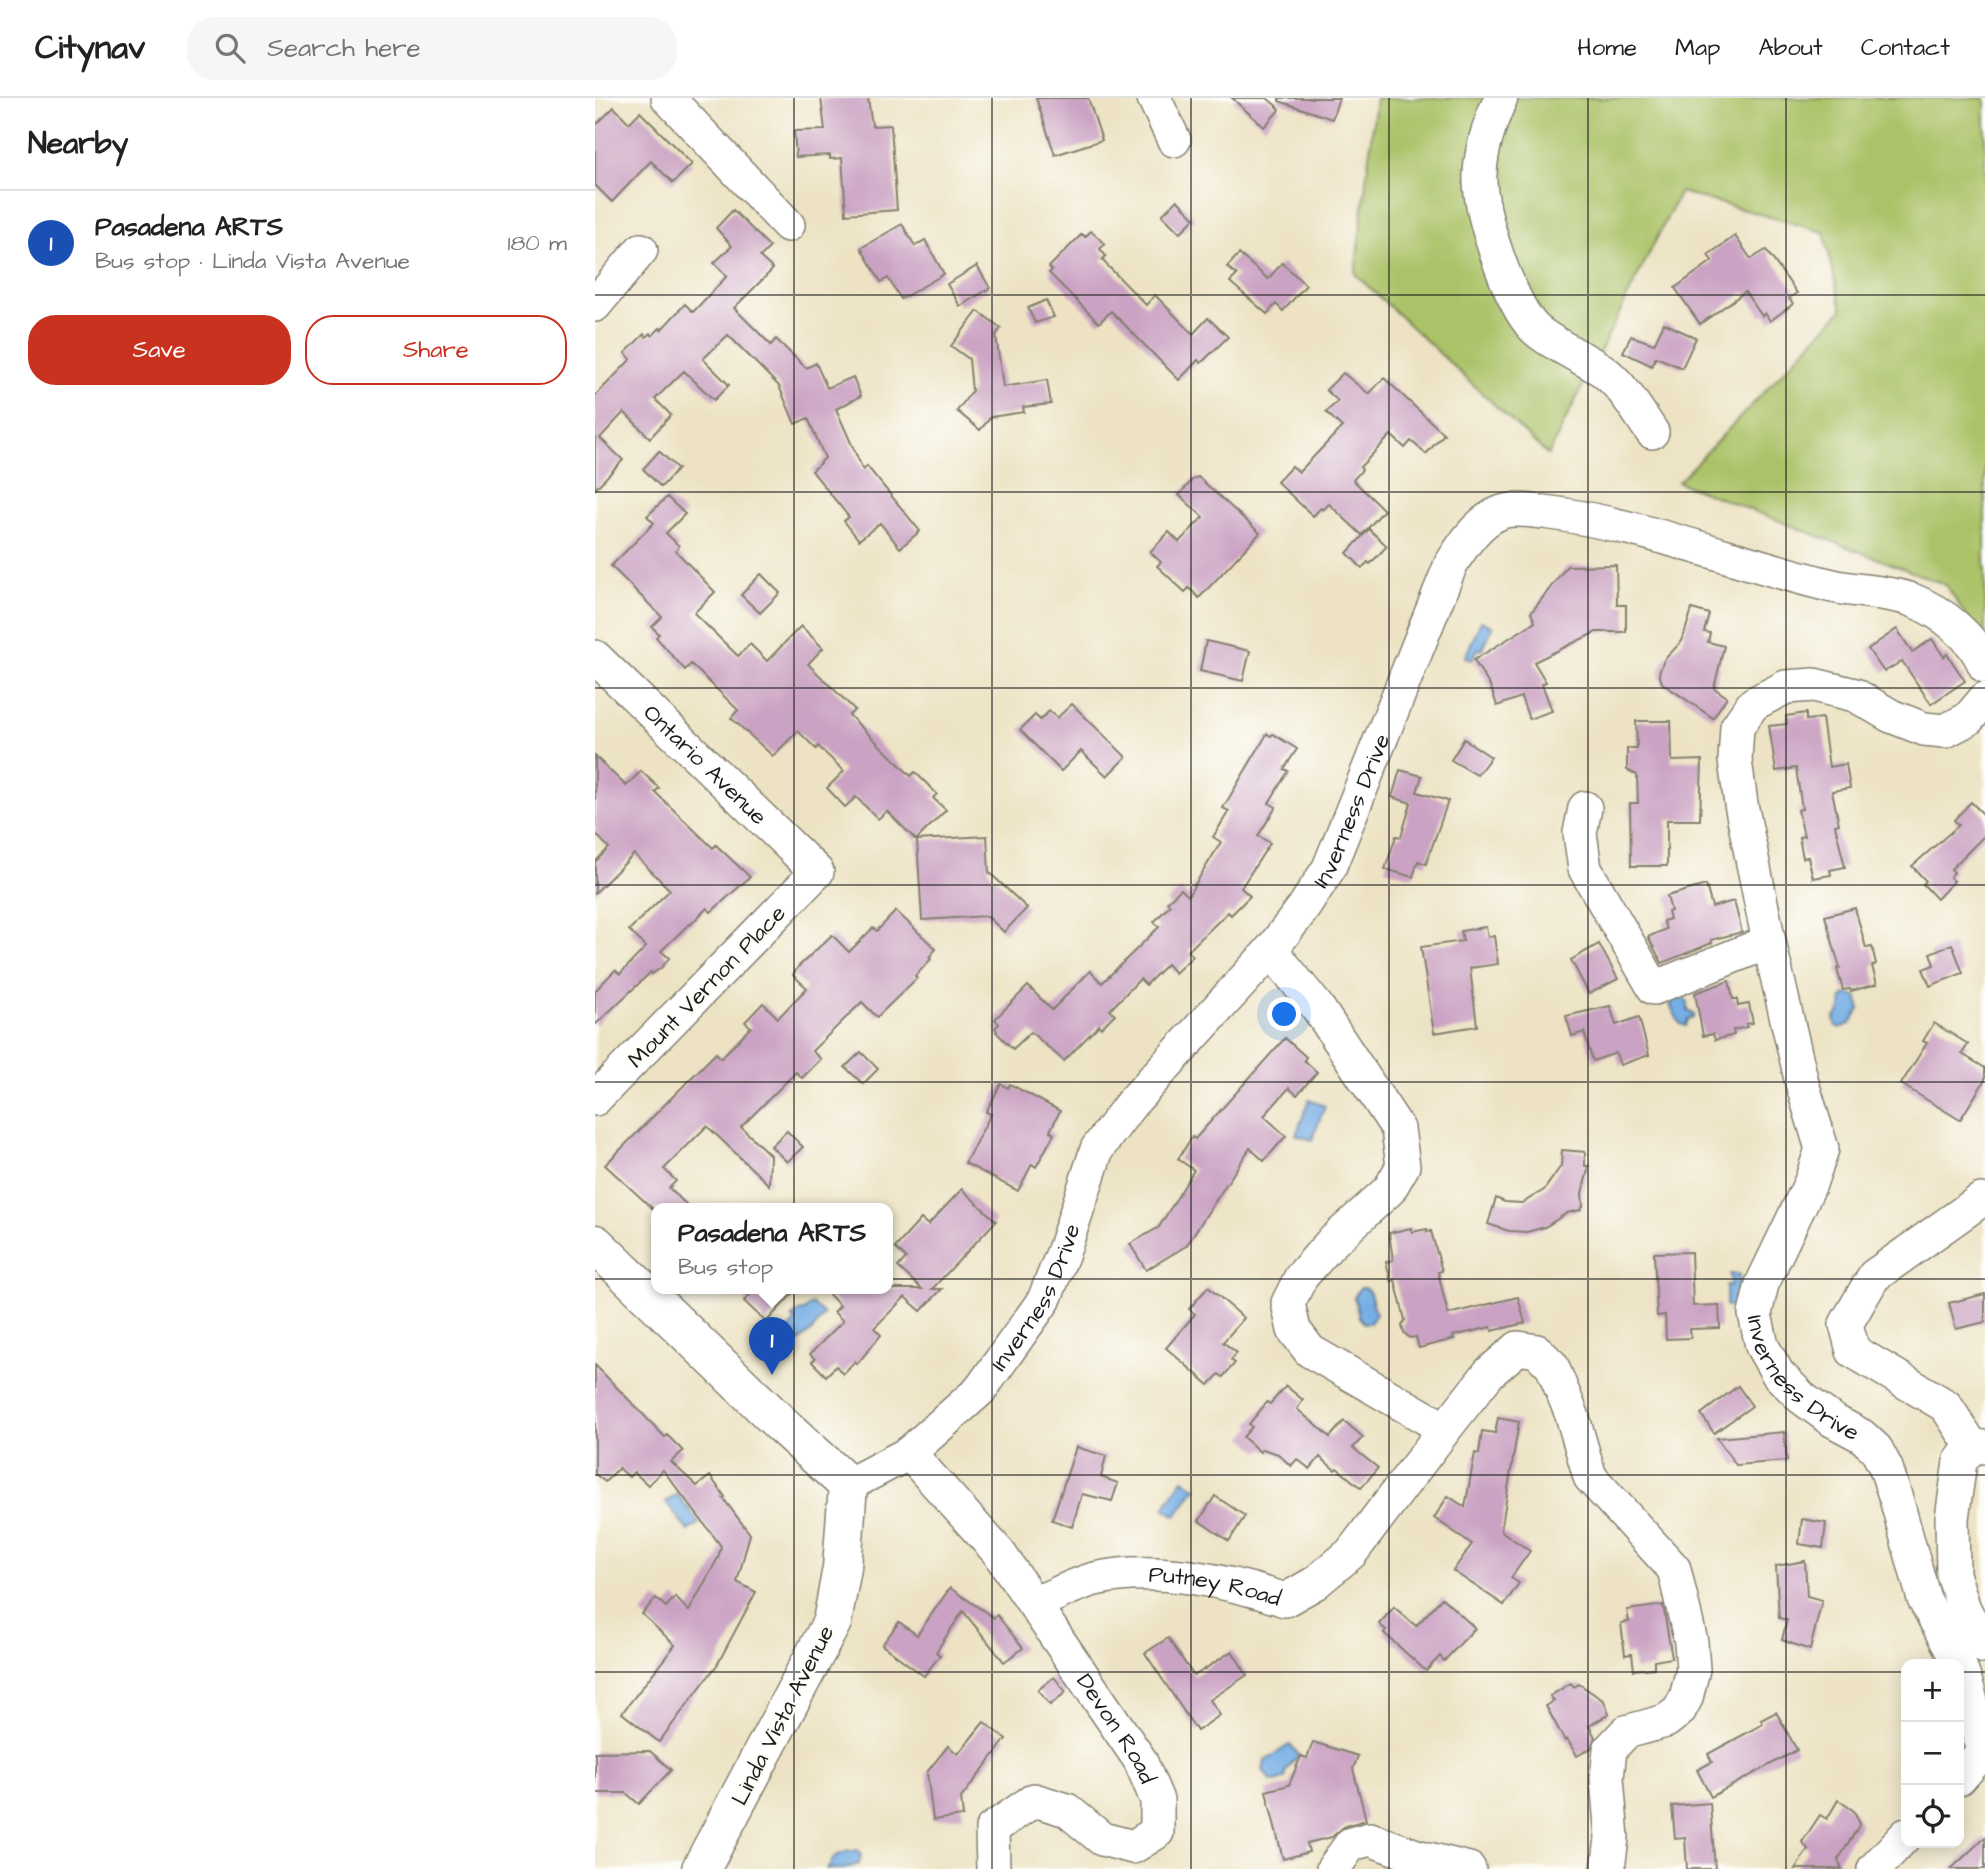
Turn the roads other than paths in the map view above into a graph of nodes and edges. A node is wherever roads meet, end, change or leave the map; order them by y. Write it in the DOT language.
graph roads {
  1 [pos="668,98"];
  2 [pos="1154,98"];
  3 [pos="1501,98"];
  4 [pos="1174,140"];
  5 [pos="787,225"];
  6 [pos="641,250"];
  7 [pos="595,305"];
  8 [pos="1652,432"];
  9 [pos="595,657"];
  10 [pos="1985,666"];
  11 [pos="1985,699"];
  12 [pos="1585,808"];
  13 [pos="817,872"];
  14 [pos="1769,942"];
  15 [pos="1271,950"];
  16 [pos="595,1099"];
  17 [pos="1981,1200"];
  18 [pos="595,1244"];
  19 [pos="1440,1426"];
  20 [pos="1978,1447"];
  21 [pos="909,1452"];
  22 [pos="848,1485"];
  23 [pos="1035,1603"];
  24 [pos="1985,1647"];
  25 [pos="1984,1751"];
  26 [pos="1964,1773"];
  27 [pos="1901,1840"];
  28 [pos="701,1869"];
  29 [pos="993,1869"];
  30 [pos="1333,1869"];
  31 [pos="1469,1869"];
  32 [pos="1608,1869"];
  33 [pos="1874,1869"];
  1 -- 5 [label="street"];
  2 -- 4 [label="street"];
  3 -- 8 [label="street"];
  6 -- 7 [label="street"];
  9 -- 13 [label="street, Ontario Avenue"];
  10 -- 15 [label="street, Inverness Drive"];
  11 -- 14 [label="street, Inverness Drive"];
  12 -- 14 [label="street"];
  13 -- 16 [label="street, Mount Vernon Place"];
  14 -- 25 [label="street, Inverness Drive"];
  15 -- 19 [label="street"];
  15 -- 21 [label="street, Inverness Drive"];
  17 -- 20 [label="street"];
  18 -- 22 [label="main road"];
  19 -- 23 [label="street, Putney Road"];
  19 -- 32 [label="street, Putney Road"];
  20 -- 24 [label="street"];
  21 -- 22 [label="street, Inverness Drive"];
  21 -- 23 [label="street, Devon Road"];
  22 -- 28 [label="main road, Linda Vista Avenue"];
  23 -- 29 [label="street, Devon Road"];
  25 -- 26 [label="street"];
  27 -- 33 [label="street"];
  30 -- 31 [label="street"];
}
